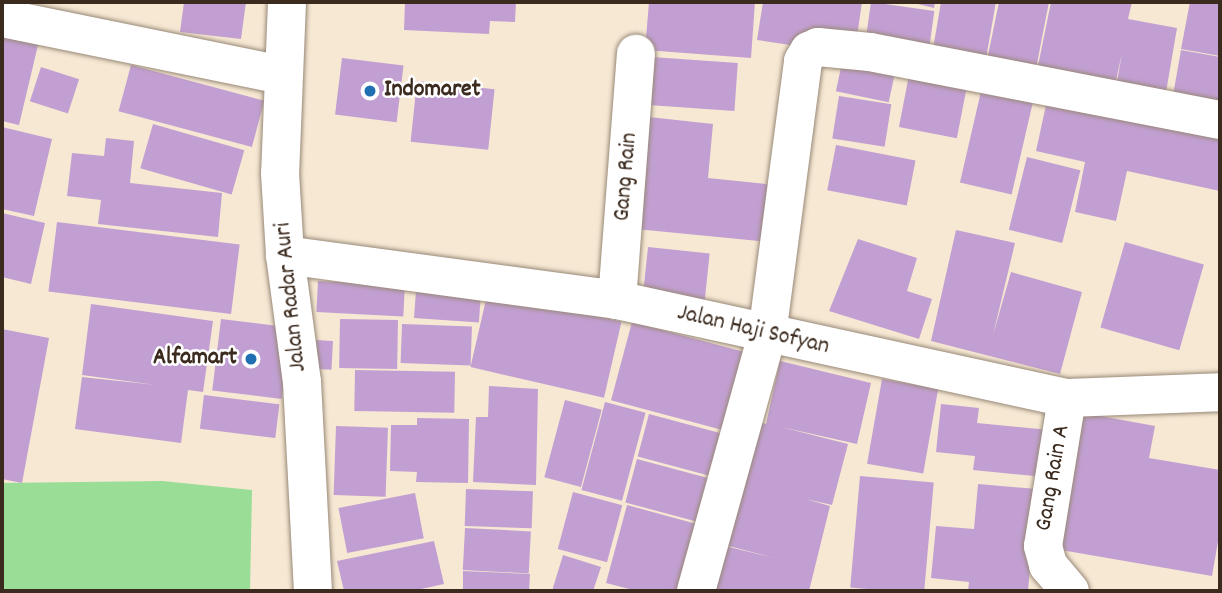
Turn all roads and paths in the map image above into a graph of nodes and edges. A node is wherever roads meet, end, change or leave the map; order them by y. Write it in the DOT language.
graph roads {
  1 [pos="287,2"];
  2 [pos="2,18"];
  3 [pos="636,54"];
  4 [pos="282,75"];
  5 [pos="1220,120"];
  6 [pos="285,255"];
  7 [pos="617,300"];
  8 [pos="766,335"];
  9 [pos="1220,392"];
  10 [pos="1067,398"];
  11 [pos="313,591"];
  12 [pos="696,591"];
  13 [pos="1070,591"];
  1 -- 4 [label="street, Jalan Radar Auri"];
  2 -- 4 [label="street"];
  3 -- 7 [label="street, Gang Rain"];
  4 -- 6 [label="street, Jalan Radar Auri"];
  5 -- 8 [label="street"];
  6 -- 7 [label="street, Jalan Haji Sofyan"];
  6 -- 11 [label="street, Jalan Radar Auri"];
  7 -- 8 [label="street, Jalan Haji Sofyan"];
  8 -- 10 [label="street, Jalan Haji Sofyan"];
  8 -- 12 [label="street"];
  9 -- 10 [label="street, Jalan Haji Sofyan"];
  10 -- 13 [label="street, Gang Rain A"];
}
